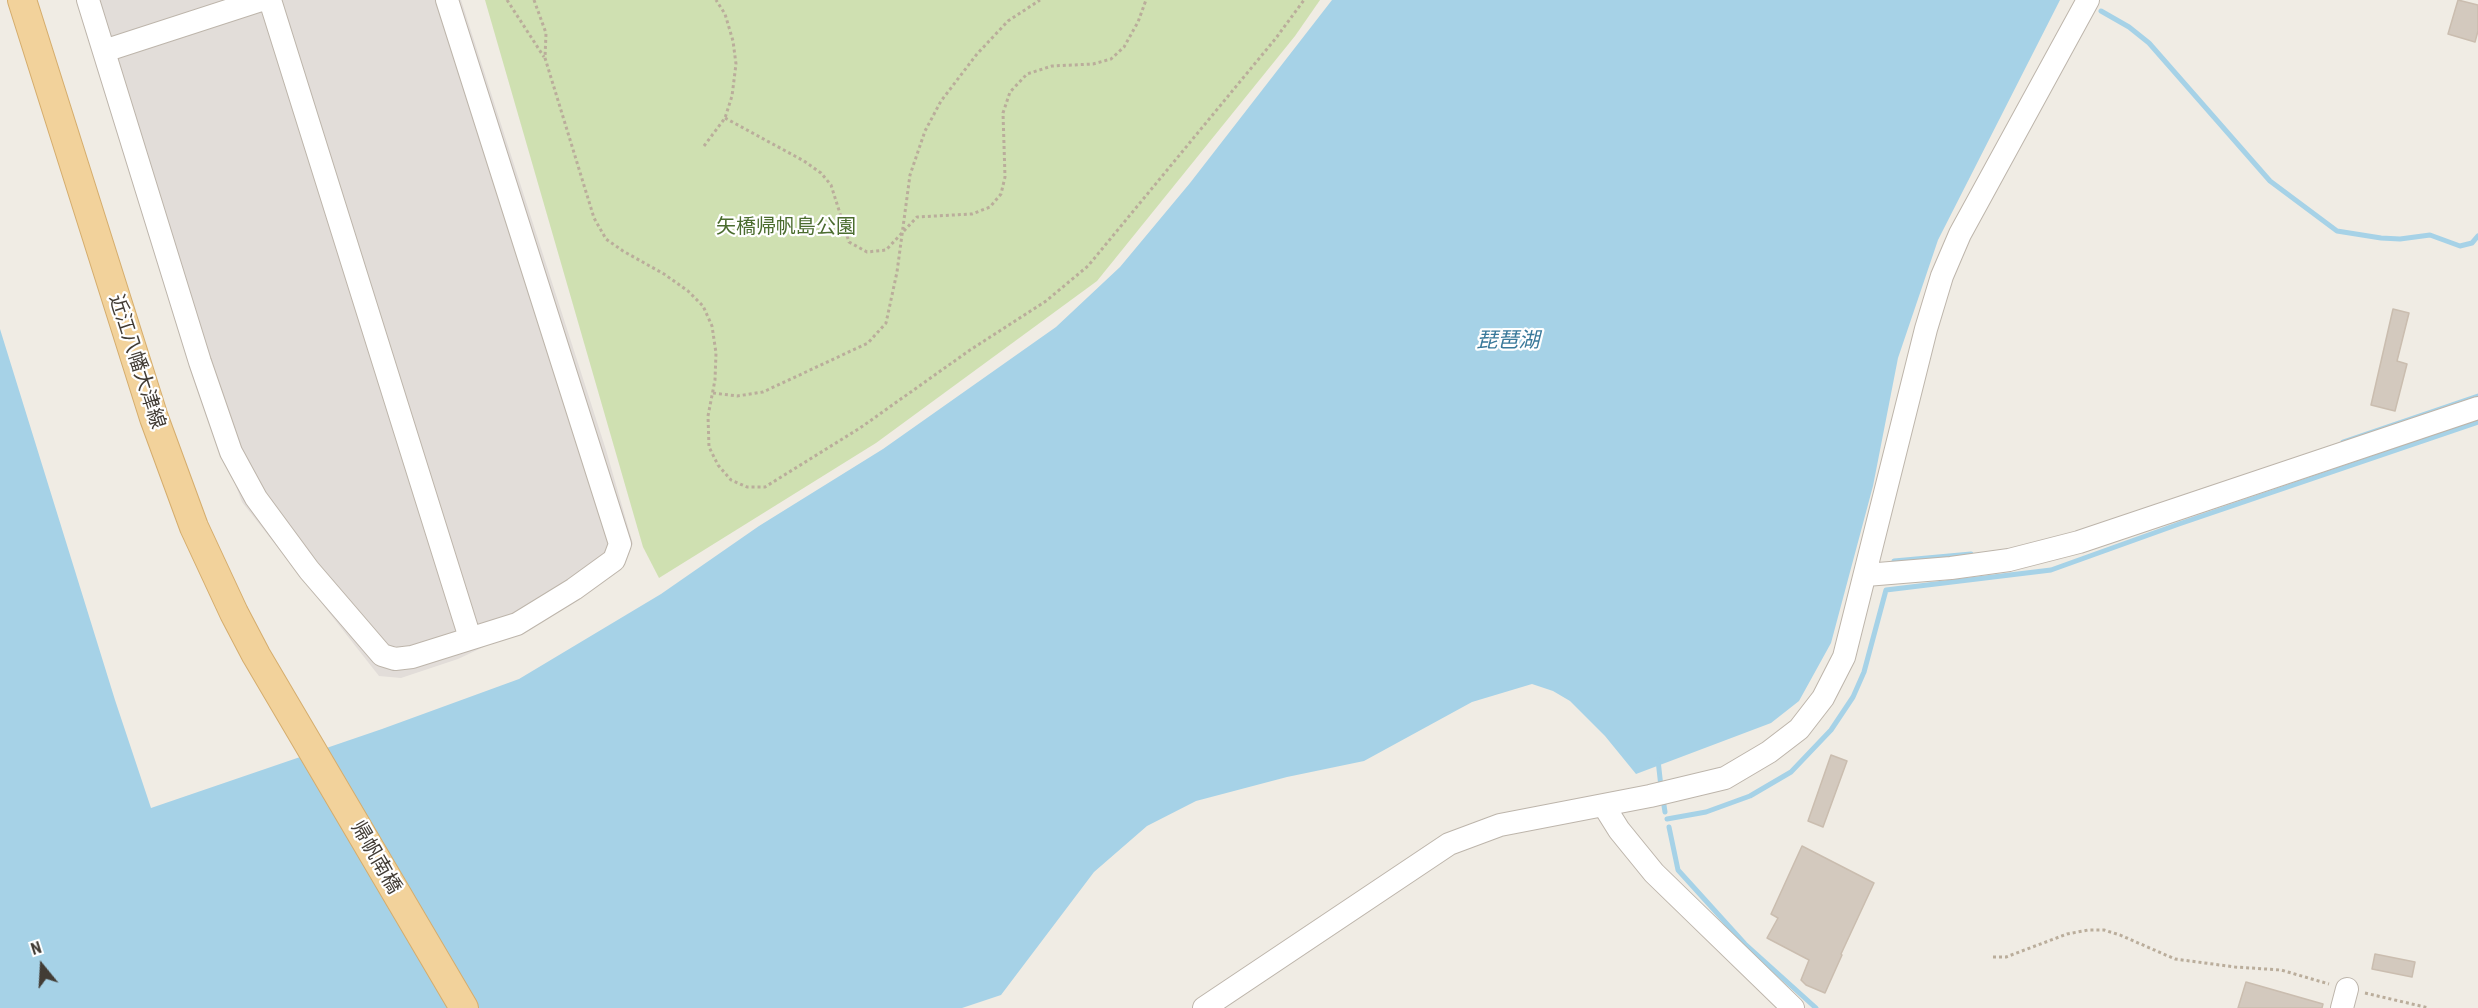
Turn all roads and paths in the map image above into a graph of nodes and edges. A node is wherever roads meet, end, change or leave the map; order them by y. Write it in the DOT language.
graph roads {
  1 [pos="22,0"];
  2 [pos="88,0"];
  3 [pos="261,0"];
  4 [pos="270,0"];
  5 [pos="447,0"];
  6 [pos="507,0"];
  7 [pos="534,0"];
  8 [pos="716,0"];
  9 [pos="1040,0"];
  10 [pos="1146,0"];
  11 [pos="1304,0"];
  12 [pos="2088,0"];
  13 [pos="104,51"];
  14 [pos="545,58"];
  15 [pos="725,118"];
  16 [pos="704,146"];
  17 [pos="903,231"];
  18 [pos="713,393"];
  19 [pos="2478,408"];
  20 [pos="1866,575"];
  21 [pos="470,639"];
  22 [pos="287,708"];
  23 [pos="1604,806"];
  24 [pos="1993,957"];
  25 [pos="2344,998"];
  26 [pos="464,1008"];
  27 [pos="1204,1008"];
  28 [pos="1793,1008"];
  29 [pos="2429,1008"];
  1 -- 22 [label="main road, 近江八幡大津線"];
  2 -- 13 [label="street"];
  3 -- 13 [label="street"];
  4 -- 21 [label="street"];
  5 -- 21 [label="street"];
  6 -- 14 [label="path"];
  7 -- 14 [label="path"];
  8 -- 15 [label="path"];
  9 -- 17 [label="path"];
  10 -- 17 [label="path"];
  11 -- 18 [label="path"];
  12 -- 20 [label="street"];
  13 -- 21 [label="street"];
  14 -- 18 [label="path"];
  15 -- 16 [label="path"];
  15 -- 17 [label="path"];
  17 -- 18 [label="path"];
  19 -- 20 [label="street"];
  20 -- 23 [label="street"];
  22 -- 26 [label="main road, 帰帆南橋"];
  23 -- 27 [label="street"];
  23 -- 28 [label="street"];
  24 -- 25 [label="path"];
  25 -- 29 [label="path"];
}
